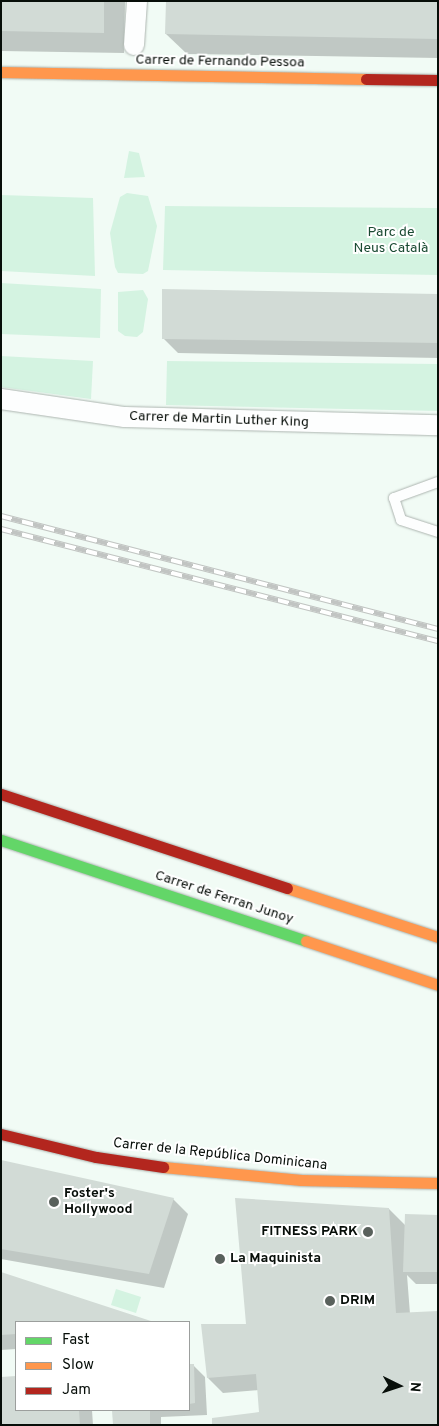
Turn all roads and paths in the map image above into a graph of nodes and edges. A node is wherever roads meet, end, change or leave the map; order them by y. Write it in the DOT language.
graph roads {
  1 [pos="137,1"];
  2 [pos="134,45"];
  3 [pos="1,72"];
  4 [pos="438,80"];
  5 [pos="1,399"];
  6 [pos="438,425"];
  7 [pos="438,482"];
  8 [pos="438,532"];
  9 [pos="1,794"];
  10 [pos="1,840"];
  11 [pos="438,937"];
  12 [pos="438,985"];
  13 [pos="1,1134"];
  14 [pos="438,1183"];
  1 -- 2 [label="street"];
  3 -- 4 [label="main road, Carrer de Fernando Pessoa"];
  5 -- 6 [label="street, Carrer de Martin Luther King"];
  7 -- 8 [label="lane"];
  9 -- 11 [label="main road"];
  10 -- 12 [label="main road, Carrer de Ferran Junoy"];
  13 -- 14 [label="main road, Carrer de la República Dominicana"];
}
